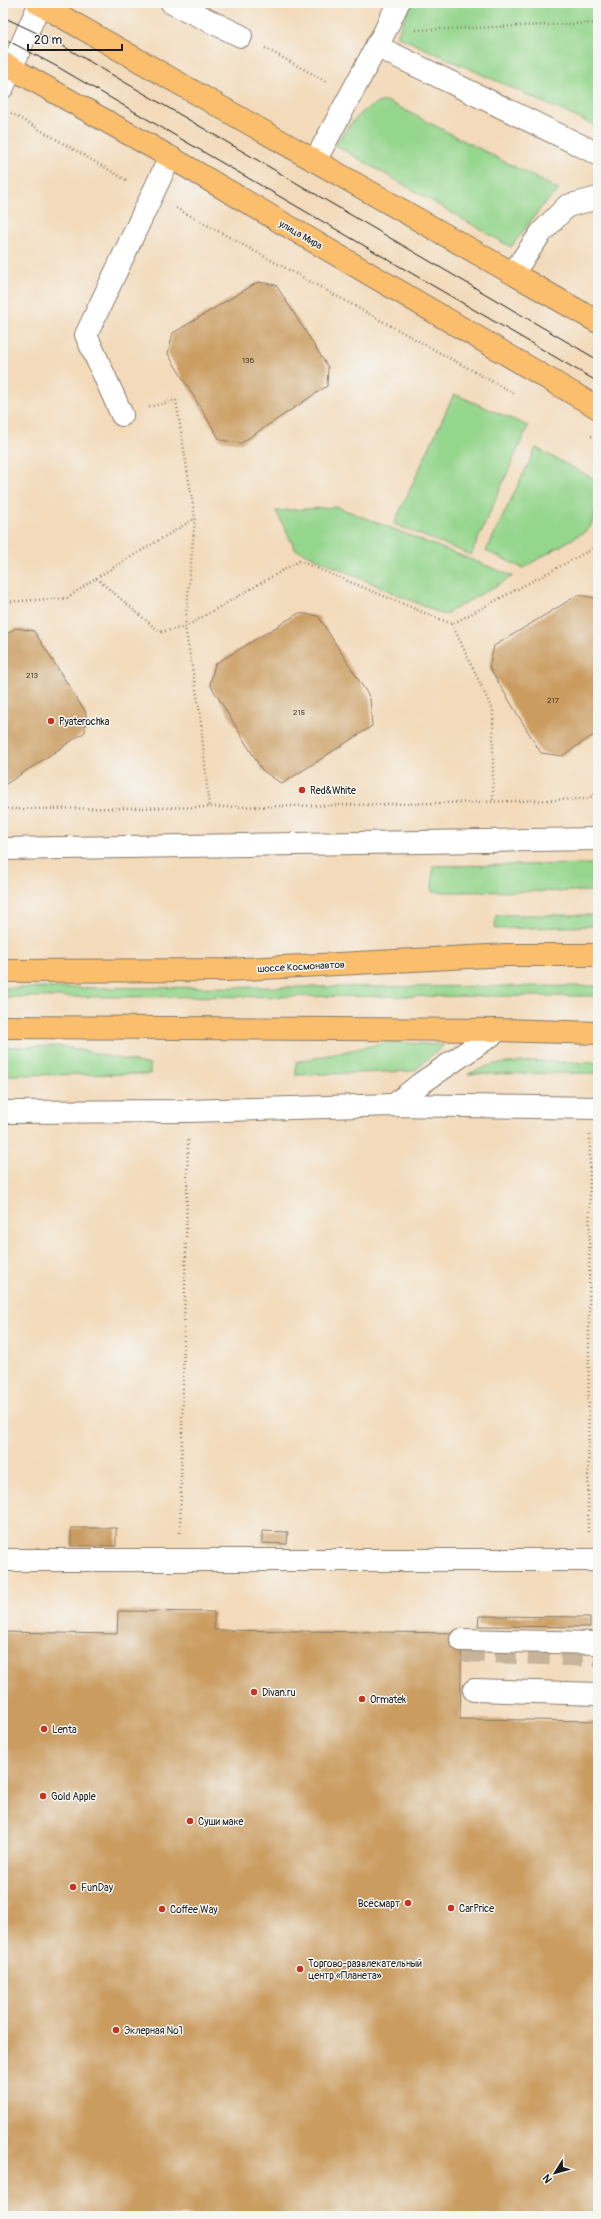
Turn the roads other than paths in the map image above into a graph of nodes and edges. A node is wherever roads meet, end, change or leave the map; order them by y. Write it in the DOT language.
graph roads {
  1 [pos="39,3"];
  2 [pos="172,3"];
  3 [pos="398,3"];
  4 [pos="241,36"];
  5 [pos="380,38"];
  6 [pos="8,65"];
  7 [pos="3,87"];
  8 [pos="598,154"];
  9 [pos="170,157"];
  10 [pos="315,161"];
  11 [pos="598,198"];
  12 [pos="513,273"];
  13 [pos="598,322"];
  14 [pos="598,408"];
  15 [pos="122,415"];
  16 [pos="598,839"];
  17 [pos="3,849"];
  18 [pos="597,955"];
  19 [pos="3,971"];
  20 [pos="3,1027"];
  21 [pos="499,1030"];
  22 [pos="598,1033"];
  23 [pos="394,1105"];
  24 [pos="3,1112"];
  25 [pos="594,1117"];
  26 [pos="3,1560"];
  27 [pos="598,1560"];
  28 [pos="461,1640"];
  29 [pos="598,1651"];
  30 [pos="474,1690"];
  31 [pos="598,1694"];
  1 -- 6 [label="street"];
  1 -- 10 [label="main road"];
  2 -- 4 [label="street"];
  3 -- 5 [label="street"];
  5 -- 8 [label="street"];
  5 -- 10 [label="street"];
  6 -- 7 [label="street"];
  6 -- 9 [label="main road, улица Мира"];
  9 -- 14 [label="main road, улица Мира"];
  9 -- 15 [label="street"];
  10 -- 12 [label="main road"];
  11 -- 12 [label="street"];
  12 -- 13 [label="main road"];
  16 -- 17 [label="street"];
  18 -- 19 [label="main road, шоссе Космонавтов"];
  20 -- 21 [label="main road"];
  21 -- 22 [label="main road"];
  21 -- 23 [label="street"];
  23 -- 24 [label="street"];
  23 -- 25 [label="street"];
  26 -- 27 [label="street"];
  28 -- 29 [label="street"];
  30 -- 31 [label="street"];
}
